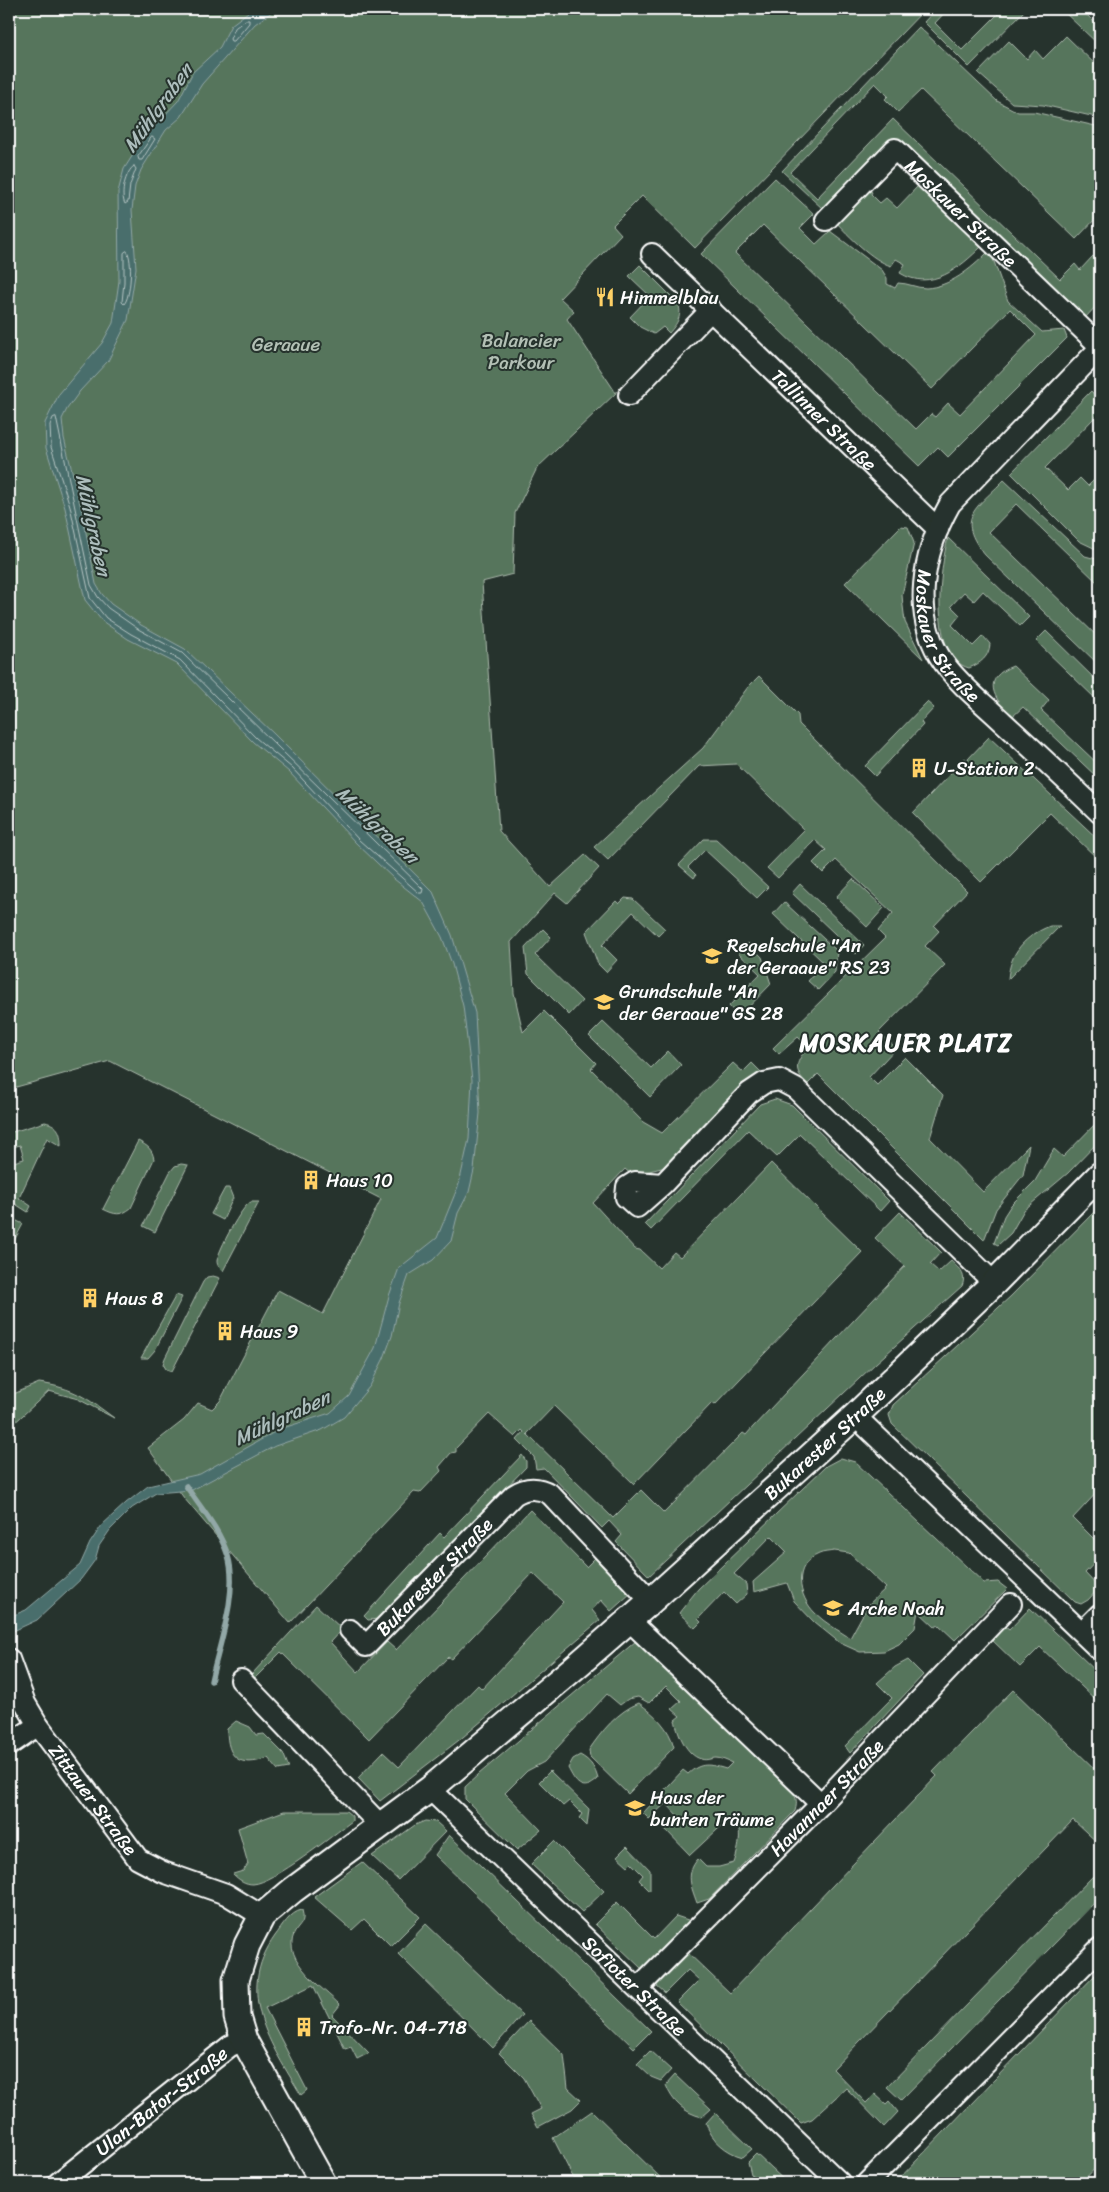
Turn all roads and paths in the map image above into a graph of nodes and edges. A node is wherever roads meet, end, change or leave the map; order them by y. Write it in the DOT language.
graph roads {
  1 [pos="826,220"];
  2 [pos="652,254"];
  3 [pos="711,310"];
  4 [pos="1100,347"];
  5 [pos="629,395"];
  6 [pos="938,529"];
  7 [pos="1100,813"];
  8 [pos="1100,1175"];
  9 [pos="663,1184"];
  10 [pos="994,1283"];
  11 [pos="855,1416"];
  12 [pos="651,1601"];
  13 [pos="1011,1604"];
  14 [pos="1100,1614"];
  15 [pos="630,1620"];
  16 [pos="350,1630"];
  17 [pos="1082,1632"];
  18 [pos="1100,1650"];
  19 [pos="9,1659"];
  20 [pos="241,1680"];
  21 [pos="38,1725"];
  22 [pos="9,1745"];
  23 [pos="430,1789"];
  24 [pos="820,1804"];
  25 [pos="380,1826"];
  26 [pos="262,1916"];
  27 [pos="1096,1955"];
  28 [pos="638,1988"];
  29 [pos="244,2040"];
  30 [pos="58,2183"];
  31 [pos="323,2183"];
  32 [pos="840,2183"];
  33 [pos="868,2183"];
  1 -- 4 [label="street, Moskauer Straße"];
  2 -- 3 [label="street, Tallinner Straße"];
  3 -- 5 [label="street"];
  3 -- 6 [label="street, Tallinner Straße"];
  4 -- 6 [label="street, Moskauer Straße"];
  6 -- 7 [label="street, Moskauer Straße"];
  8 -- 10 [label="street, Bukarester Straße"];
  9 -- 10 [label="street"];
  10 -- 11 [label="street, Bukarester Straße"];
  11 -- 12 [label="street, Bukarester Straße"];
  11 -- 17 [label="street"];
  12 -- 15 [label="street, Bukarester Straße"];
  12 -- 16 [label="street, Bukarester Straße"];
  13 -- 24 [label="street, Havannaer Straße"];
  14 -- 17 [label="street"];
  15 -- 23 [label="street, Bukarester Straße"];
  15 -- 24 [label="street"];
  17 -- 18 [label="street"];
  19 -- 21 [label="street, Zittauer Straße"];
  20 -- 25 [label="street"];
  21 -- 22 [label="street, Zittauer Straße"];
  21 -- 26 [label="street, Zittauer Straße"];
  23 -- 25 [label="street, Bukarester Straße"];
  23 -- 28 [label="street, Sofioter Straße"];
  24 -- 28 [label="street, Havannaer Straße"];
  25 -- 26 [label="street, Bukarester Straße"];
  26 -- 29 [label="street, Ulan-Bator-Straße"];
  27 -- 33 [label="street"];
  28 -- 32 [label="street, Sofioter Straße"];
  29 -- 30 [label="street, Ulan-Bator-Straße"];
  29 -- 31 [label="street, Ulan-Bator-Straße"];
}
